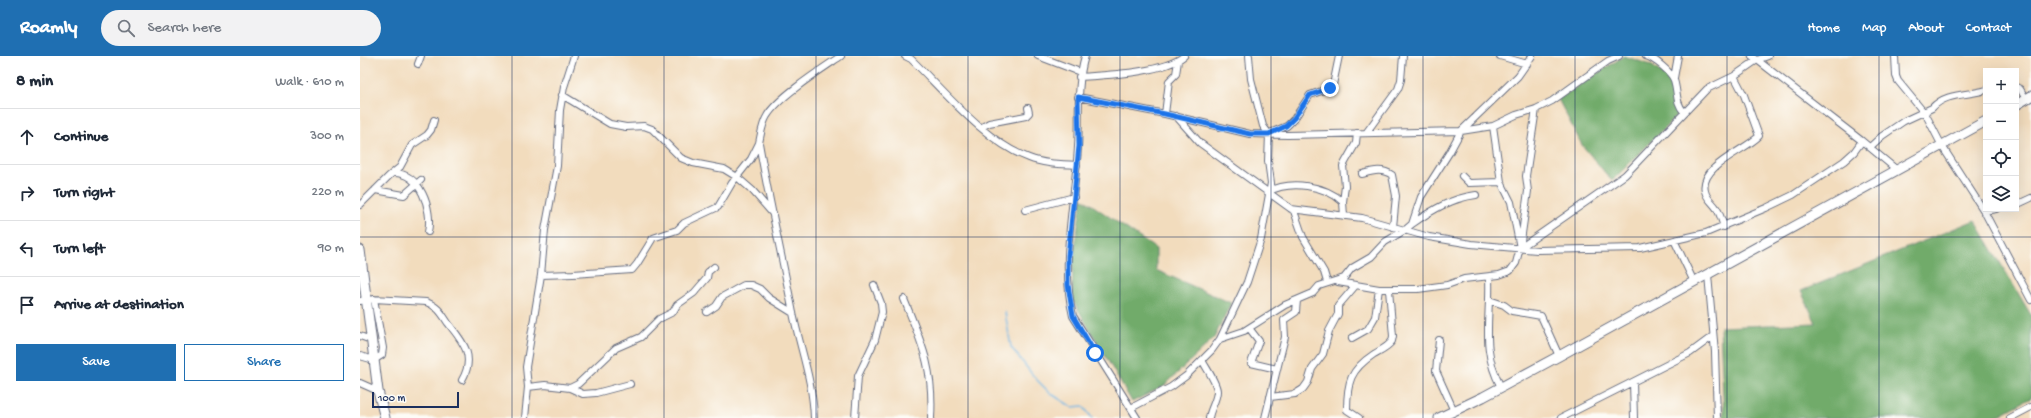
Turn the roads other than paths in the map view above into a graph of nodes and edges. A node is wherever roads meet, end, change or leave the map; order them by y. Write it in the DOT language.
graph roads {
  1 [pos="421,56"];
  2 [pos="574,56"];
  3 [pos="841,56"];
  4 [pos="905,56"];
  5 [pos="1038,56"];
  6 [pos="1085,56"];
  7 [pos="1249,56"];
  8 [pos="1339,56"];
  9 [pos="1403,56"];
  10 [pos="1500,56"];
  11 [pos="1532,56"];
  12 [pos="1619,56"];
  13 [pos="1646,56"];
  14 [pos="1678,56"];
  15 [pos="1768,56"];
  16 [pos="1895,56"];
  17 [pos="1049,58"];
  18 [pos="1180,58"];
  19 [pos="1755,58"];
  20 [pos="418,64"];
  21 [pos="1527,64"];
  22 [pos="1080,75"];
  23 [pos="1734,76"];
  24 [pos="1674,78"];
  25 [pos="2019,88"];
  26 [pos="1983,90"];
  27 [pos="562,95"];
  28 [pos="1078,97"];
  29 [pos="2028,98"];
  30 [pos="2018,104"];
  31 [pos="1028,108"];
  32 [pos="1536,109"];
  33 [pos="1923,111"];
  34 [pos="1684,112"];
  35 [pos="1165,114"];
  36 [pos="1176,116"];
  37 [pos="434,120"];
  38 [pos="1983,123"];
  39 [pos="1493,126"];
  40 [pos="982,127"];
  41 [pos="1461,131"];
  42 [pos="1357,133"];
  43 [pos="1366,133"];
  44 [pos="1269,134"];
  45 [pos="1862,141"];
  46 [pos="759,143"];
  47 [pos="1942,146"];
  48 [pos="1870,147"];
  49 [pos="1077,165"];
  50 [pos="1897,170"];
  51 [pos="394,173"];
  52 [pos="1362,174"];
  53 [pos="1462,176"];
  54 [pos="737,177"];
  55 [pos="421,180"];
  56 [pos="1501,182"];
  57 [pos="416,186"];
  58 [pos="375,190"];
  59 [pos="1268,192"];
  60 [pos="1476,195"];
  61 [pos="1074,197"];
  62 [pos="2031,198"];
  63 [pos="1343,202"];
  64 [pos="2019,204"];
  65 [pos="360,205"];
  66 [pos="1291,209"];
  67 [pos="1983,209"];
  68 [pos="1025,210"];
  69 [pos="1985,212"];
  70 [pos="774,215"];
  71 [pos="1344,216"];
  72 [pos="1412,224"];
  73 [pos="1724,226"];
  74 [pos="1393,227"];
  75 [pos="1405,230"];
  76 [pos="428,232"];
  77 [pos="1674,240"];
  78 [pos="1520,248"];
  79 [pos="360,253"];
  80 [pos="714,267"];
  81 [pos="541,275"];
  82 [pos="1708,275"];
  83 [pos="1489,277"];
  84 [pos="1327,282"];
  85 [pos="1337,282"];
  86 [pos="1694,282"];
  87 [pos="874,285"];
  88 [pos="1356,285"];
  89 [pos="1379,289"];
  90 [pos="1389,290"];
  91 [pos="2028,290"];
  92 [pos="904,299"];
  93 [pos="367,300"];
  94 [pos="1297,300"];
  95 [pos="1489,300"];
  96 [pos="2031,300"];
  97 [pos="707,312"];
  98 [pos="793,313"];
  99 [pos="1249,328"];
  100 [pos="360,336"];
  101 [pos="1714,336"];
  102 [pos="1352,338"];
  103 [pos="1220,339"];
  104 [pos="371,340"];
  105 [pos="1439,340"];
  106 [pos="360,356"];
  107 [pos="1559,356"];
  108 [pos="374,360"];
  109 [pos="1202,360"];
  110 [pos="1277,369"];
  111 [pos="462,380"];
  112 [pos="1633,382"];
  113 [pos="630,384"];
  114 [pos="361,386"];
  115 [pos="528,387"];
  116 [pos="1501,387"];
  117 [pos="570,388"];
  118 [pos="378,392"];
  119 [pos="1270,397"];
  120 [pos="2031,406"];
  121 [pos="1131,408"];
  122 [pos="1454,411"];
  123 [pos="385,418"];
  124 [pos="525,418"];
  125 [pos="814,418"];
  126 [pos="855,418"];
  127 [pos="931,418"];
  128 [pos="1137,418"];
  129 [pos="1209,418"];
  130 [pos="1265,418"];
  131 [pos="1359,418"];
  132 [pos="1439,418"];
  133 [pos="1561,418"];
  134 [pos="1634,418"];
  135 [pos="1717,418"];
  136 [pos="2010,418"];
  1 -- 20 [label="street"];
  2 -- 27 [label="street"];
  3 -- 46 [label="street"];
  4 -- 40 [label="street"];
  5 -- 17 [label="street"];
  6 -- 22 [label="street"];
  7 -- 44 [label="street"];
  8 -- 44 [label="street"];
  9 -- 43 [label="street"];
  10 -- 21 [label="street"];
  11 -- 21 [label="street"];
  12 -- 32 [label="street"];
  13 -- 24 [label="street"];
  14 -- 24 [label="street"];
  15 -- 19 [label="street"];
  16 -- 33 [label="street"];
  17 -- 22 [label="street"];
  18 -- 22 [label="street"];
  18 -- 35 [label="street"];
  19 -- 23 [label="street"];
  19 -- 45 [label="street"];
  21 -- 41 [label="street"];
  22 -- 28 [label="street"];
  23 -- 34 [label="street"];
  23 -- 73 [label="street"];
  24 -- 34 [label="street"];
  25 -- 29 [label="street"];
  26 -- 33 [label="street"];
  27 -- 54 [label="street"];
  27 -- 81 [label="street"];
  28 -- 35 [label="street"];
  28 -- 49 [label="street"];
  29 -- 30 [label="main road"];
  31 -- 40 [label="street"];
  32 -- 39 [label="street"];
  32 -- 78 [label="street"];
  33 -- 47 [label="street"];
  33 -- 48 [label="street"];
  34 -- 78 [label="street"];
  35 -- 36 [label="street"];
  36 -- 44 [label="street"];
  36 -- 59 [label="street"];
  37 -- 51 [label="street"];
  38 -- 47 [label="main road"];
  39 -- 41 [label="street"];
  39 -- 56 [label="street"];
  40 -- 49 [label="street"];
  41 -- 43 [label="street"];
  41 -- 72 [label="street"];
  42 -- 43 [label="street"];
  42 -- 44 [label="street"];
  42 -- 63 [label="street"];
  44 -- 59 [label="street"];
  45 -- 48 [label="street"];
  45 -- 73 [label="street"];
  46 -- 54 [label="street"];
  46 -- 70 [label="street"];
  47 -- 50 [label="main road"];
  47 -- 67 [label="street"];
  48 -- 50 [label="street"];
  49 -- 61 [label="street"];
  50 -- 82 [label="main road"];
  51 -- 57 [label="street"];
  51 -- 58 [label="street"];
  52 -- 74 [label="street"];
  53 -- 56 [label="street"];
  54 -- 70 [label="street"];
  54 -- 81 [label="street"];
  55 -- 57 [label="street"];
  56 -- 78 [label="street"];
  57 -- 58 [label="street"];
  57 -- 76 [label="street"];
  58 -- 65 [label="street"];
  59 -- 63 [label="street"];
  59 -- 66 [label="street"];
  59 -- 103 [label="street"];
  60 -- 72 [label="street"];
  61 -- 68 [label="street"];
  61 -- 121 [label="street"];
  62 -- 64 [label="street"];
  63 -- 71 [label="street"];
  66 -- 71 [label="street"];
  66 -- 84 [label="street"];
  69 -- 91 [label="street"];
  70 -- 98 [label="street"];
  71 -- 74 [label="street"];
  72 -- 75 [label="street"];
  73 -- 77 [label="street"];
  74 -- 75 [label="street"];
  75 -- 78 [label="street"];
  75 -- 85 [label="street"];
  77 -- 78 [label="street"];
  77 -- 86 [label="street"];
  78 -- 83 [label="street"];
  79 -- 93 [label="main road"];
  80 -- 117 [label="street"];
  81 -- 115 [label="street"];
  82 -- 86 [label="main road"];
  82 -- 101 [label="street"];
  83 -- 90 [label="street"];
  83 -- 95 [label="street"];
  84 -- 85 [label="street"];
  84 -- 94 [label="street"];
  85 -- 88 [label="street"];
  86 -- 107 [label="main road"];
  87 -- 126 [label="street"];
  88 -- 89 [label="street"];
  88 -- 119 [label="street"];
  89 -- 90 [label="street"];
  89 -- 102 [label="street"];
  90 -- 131 [label="street"];
  91 -- 96 [label="street"];
  92 -- 127 [label="street"];
  93 -- 104 [label="main road"];
  93 -- 108 [label="street"];
  93 -- 111 [label="street"];
  94 -- 99 [label="street"];
  94 -- 110 [label="street"];
  95 -- 107 [label="street"];
  95 -- 116 [label="street"];
  97 -- 98 [label="street"];
  98 -- 125 [label="street"];
  99 -- 103 [label="street"];
  99 -- 110 [label="street"];
  100 -- 104 [label="street"];
  101 -- 112 [label="street"];
  101 -- 135 [label="street"];
  103 -- 109 [label="street"];
  104 -- 108 [label="main road"];
  105 -- 122 [label="street"];
  106 -- 108 [label="street"];
  107 -- 116 [label="main road"];
  108 -- 118 [label="main road"];
  109 -- 121 [label="street"];
  109 -- 129 [label="street"];
  110 -- 119 [label="street"];
  112 -- 133 [label="street"];
  112 -- 134 [label="street"];
  113 -- 117 [label="street"];
  114 -- 118 [label="street"];
  115 -- 117 [label="street"];
  115 -- 124 [label="street"];
  116 -- 122 [label="main road"];
  118 -- 123 [label="main road"];
  119 -- 130 [label="street"];
  120 -- 136 [label="street"];
  121 -- 128 [label="street"];
  122 -- 132 [label="main road"];
}
